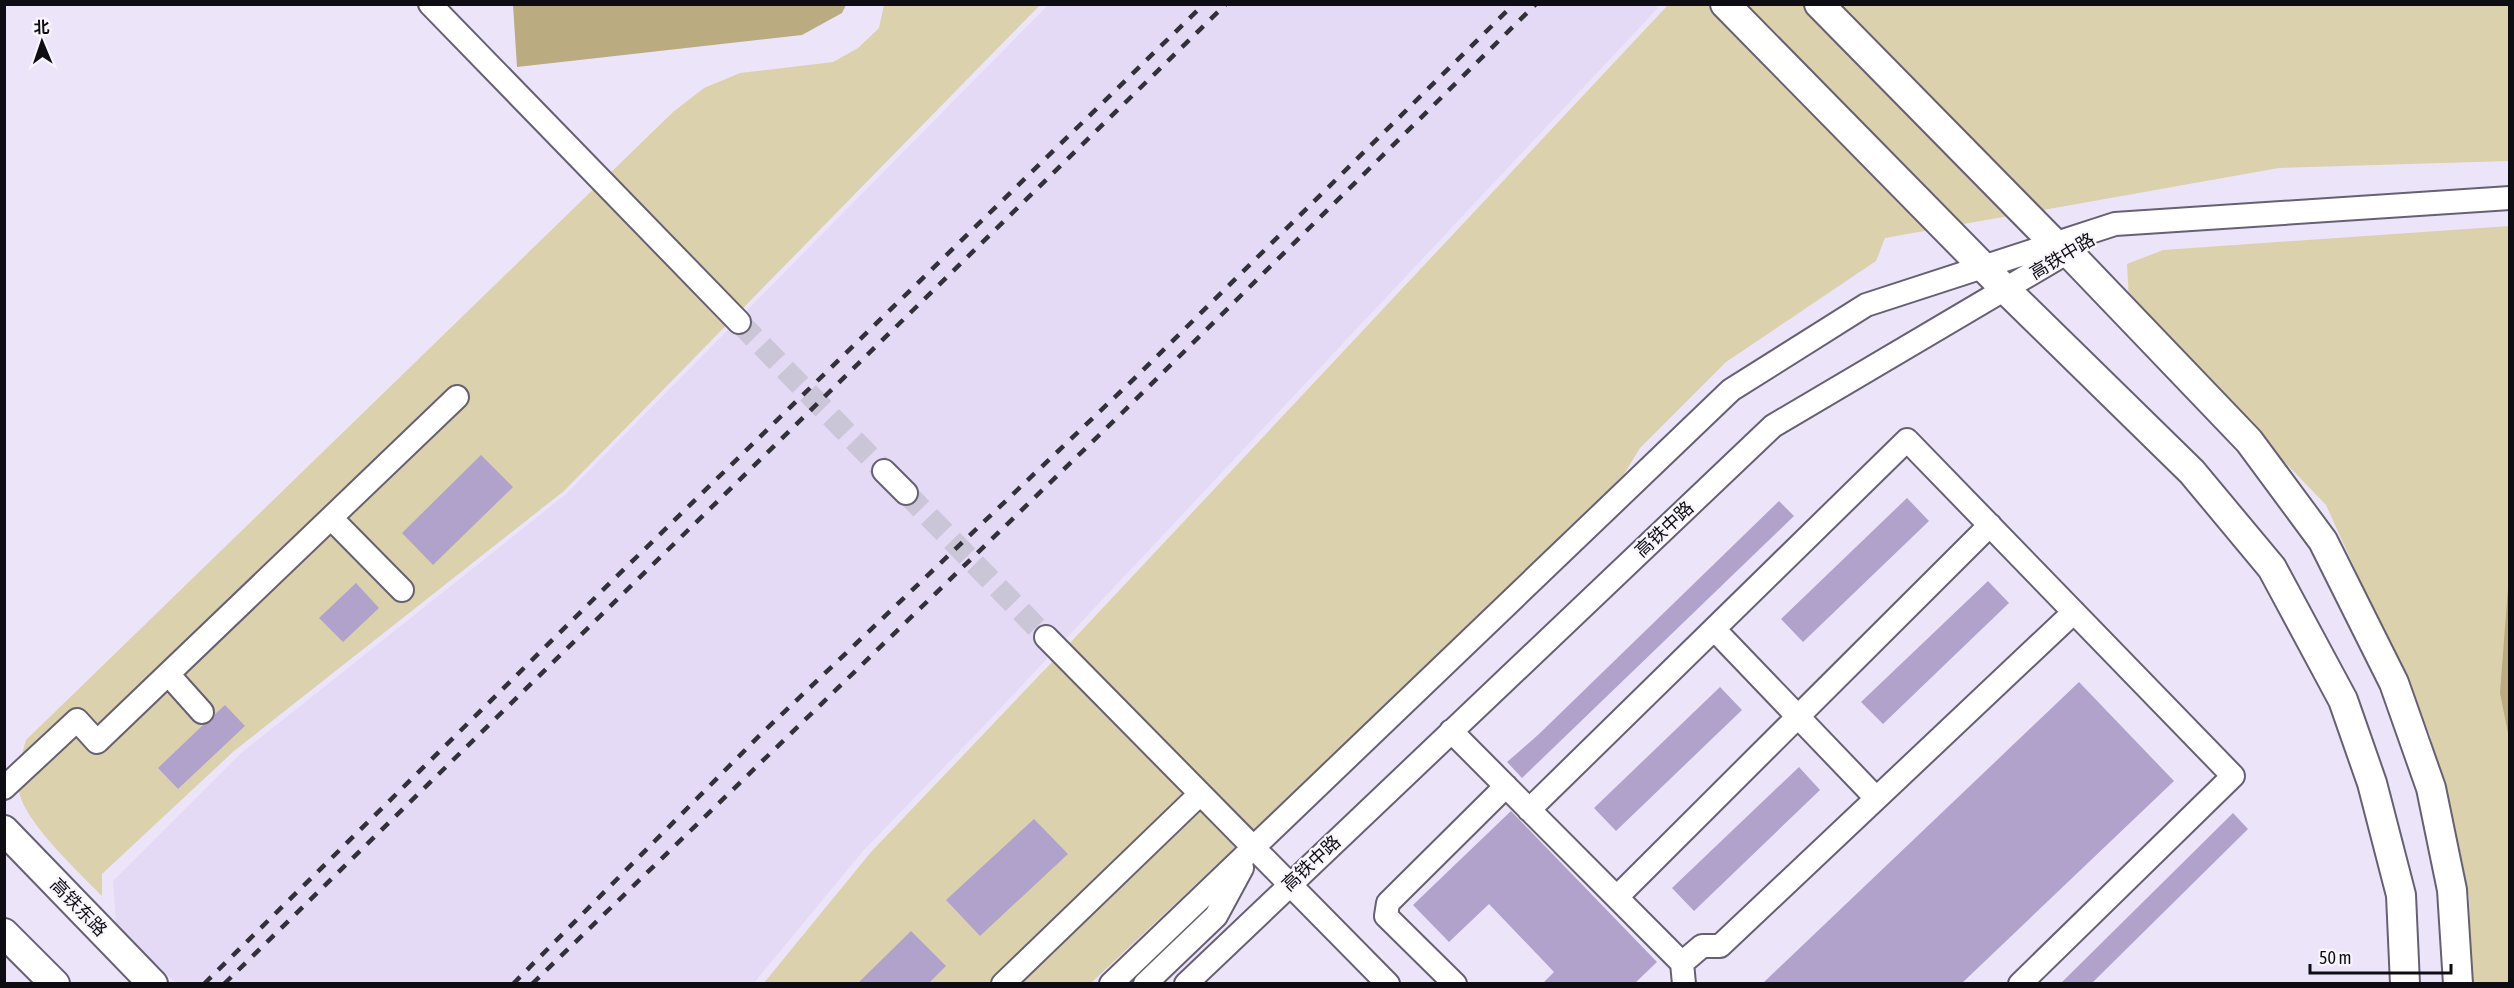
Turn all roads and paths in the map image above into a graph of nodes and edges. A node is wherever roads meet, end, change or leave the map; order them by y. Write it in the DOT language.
graph roads {
  1 [pos="430,4"];
  2 [pos="1725,4"];
  3 [pos="1819,4"];
  4 [pos="2510,198"];
  5 [pos="2061,248"];
  6 [pos="1983,267"];
  7 [pos="2005,289"];
  8 [pos="739,322"];
  9 [pos="457,397"];
  10 [pos="884,471"];
  11 [pos="906,493"];
  12 [pos="331,518"];
  13 [pos="1990,525"];
  14 [pos="402,590"];
  15 [pos="2074,612"];
  16 [pos="1714,629"];
  17 [pos="1046,637"];
  18 [pos="168,674"];
  19 [pos="202,712"];
  20 [pos="1798,716"];
  21 [pos="1451,731"];
  22 [pos="1506,786"];
  23 [pos="4,788"];
  24 [pos="1200,794"];
  25 [pos="1876,798"];
  26 [pos="1529,810"];
  27 [pos="4,830"];
  28 [pos="1252,848"];
  29 [pos="1290,883"];
  30 [pos="1617,897"];
  31 [pos="4,933"];
  32 [pos="1683,973"];
  33 [pos="55,984"];
  34 [pos="153,984"];
  35 [pos="1003,984"];
  36 [pos="1111,984"];
  37 [pos="1144,984"];
  38 [pos="1186,984"];
  39 [pos="1388,984"];
  40 [pos="1455,984"];
  41 [pos="2020,984"];
  42 [pos="2405,984"];
  43 [pos="2458,984"];
  1 -- 8 [label="street"];
  2 -- 6 [label="main road"];
  3 -- 5 [label="main road"];
  4 -- 5 [label="street, 高铁中路"];
  5 -- 6 [label="street, 高铁中路"];
  5 -- 7 [label="street, 高铁中路"];
  5 -- 43 [label="main road"];
  6 -- 7 [label="main road"];
  6 -- 28 [label="street, 高铁中路"];
  7 -- 21 [label="street, 高铁中路"];
  7 -- 42 [label="main road"];
  9 -- 12 [label="street"];
  10 -- 11 [label="street"];
  12 -- 14 [label="street"];
  12 -- 18 [label="street"];
  13 -- 15 [label="street"];
  13 -- 16 [label="street"];
  13 -- 20 [label="street"];
  15 -- 25 [label="street"];
  15 -- 41 [label="street"];
  16 -- 20 [label="street"];
  16 -- 26 [label="street"];
  17 -- 24 [label="street"];
  18 -- 19 [label="street"];
  18 -- 23 [label="street"];
  20 -- 25 [label="street"];
  20 -- 30 [label="street"];
  21 -- 22 [label="street"];
  21 -- 29 [label="street, 高铁中路"];
  22 -- 26 [label="street"];
  22 -- 40 [label="street"];
  24 -- 28 [label="street"];
  24 -- 35 [label="street"];
  25 -- 32 [label="street"];
  26 -- 30 [label="street"];
  27 -- 34 [label="main road, 高铁东路"];
  28 -- 29 [label="street"];
  28 -- 36 [label="street, 高铁中路"];
  28 -- 37 [label="street, 高铁中路"];
  29 -- 38 [label="street, 高铁中路"];
  29 -- 39 [label="street"];
  30 -- 32 [label="street"];
  31 -- 33 [label="main road"];
}
